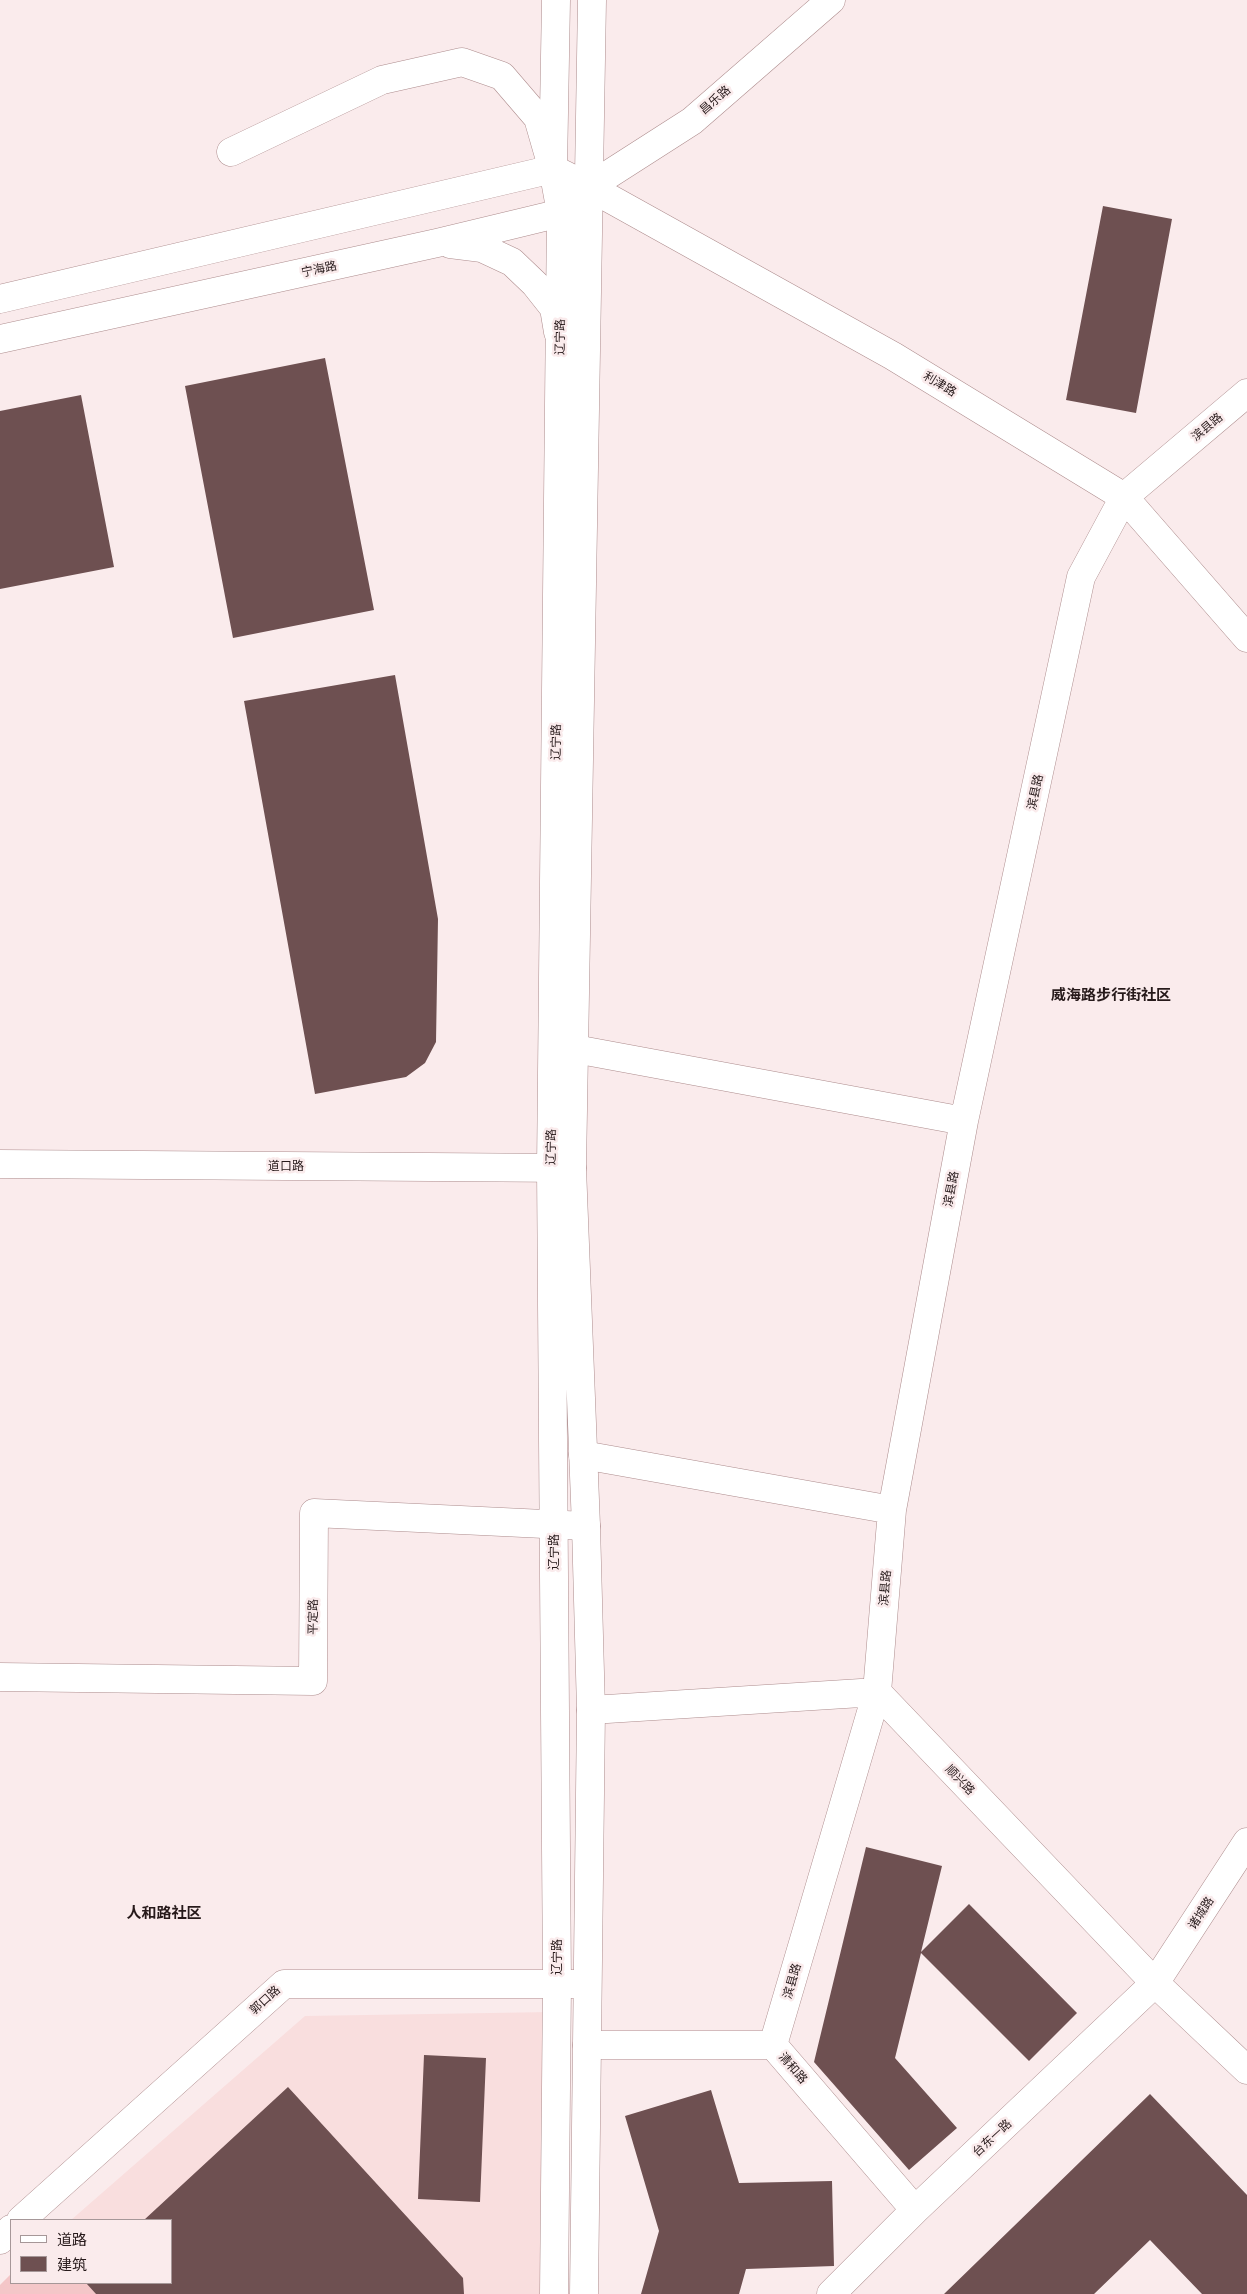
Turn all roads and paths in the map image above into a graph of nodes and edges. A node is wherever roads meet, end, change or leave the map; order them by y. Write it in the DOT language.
graph roads {
  1 [pos="556,0"];
  2 [pos="592,0"];
  3 [pos="832,0"];
  4 [pos="231,152"];
  5 [pos="553,169"];
  6 [pos="589,187"];
  7 [pos="561,212"];
  8 [pos="436,243"];
  9 [pos="0,299"];
  10 [pos="0,339"];
  11 [pos="560,343"];
  12 [pos="1247,393"];
  13 [pos="1124,497"];
  14 [pos="1247,638"];
  15 [pos="574,1049"];
  16 [pos="964,1121"];
  17 [pos="0,1164"];
  18 [pos="561,1168"];
  19 [pos="583,1455"];
  20 [pos="892,1510"];
  21 [pos="554,1524"];
  22 [pos="586,1526"];
  23 [pos="0,1677"];
  24 [pos="876,1692"];
  25 [pos="591,1710"];
  26 [pos="1247,1842"];
  27 [pos="1155,1983"];
  28 [pos="557,1984"];
  29 [pos="588,1984"];
  30 [pos="586,2045"];
  31 [pos="774,2045"];
  32 [pos="1247,2070"];
  33 [pos="915,2210"];
  34 [pos="23,2219"];
  35 [pos="10,2231"];
  36 [pos="0,2240"];
  37 [pos="554,2294"];
  38 [pos="584,2294"];
  39 [pos="831,2294"];
  1 -- 5 [label="street, 辽宁路"];
  2 -- 6 [label="street, 辽宁路"];
  3 -- 6 [label="street, 昌乐路"];
  4 -- 5 [label="street"];
  5 -- 6 [label="street"];
  5 -- 7 [label="street, 辽宁路"];
  5 -- 9 [label="street"];
  6 -- 7 [label="street, 宁海路"];
  6 -- 13 [label="street, 利津路"];
  6 -- 15 [label="street, 辽宁路"];
  7 -- 8 [label="street, 宁海路"];
  7 -- 11 [label="street, 辽宁路"];
  8 -- 10 [label="street, 宁海路"];
  8 -- 11 [label="street"];
  11 -- 18 [label="street, 辽宁路"];
  12 -- 13 [label="street, 滨县路"];
  13 -- 14 [label="street, 利津路"];
  13 -- 16 [label="street, 滨县路"];
  15 -- 16 [label="street"];
  15 -- 18 [label="street, 辽宁路"];
  16 -- 20 [label="street, 滨县路"];
  17 -- 18 [label="street, 道口路"];
  18 -- 19 [label="street, 辽宁路"];
  18 -- 21 [label="street, 辽宁路"];
  19 -- 20 [label="street"];
  19 -- 22 [label="street, 辽宁路"];
  20 -- 24 [label="street, 滨县路"];
  21 -- 22 [label="street, 平定路"];
  21 -- 23 [label="street, 平定路"];
  21 -- 28 [label="street, 辽宁路"];
  22 -- 25 [label="street, 辽宁路"];
  24 -- 25 [label="street"];
  24 -- 27 [label="street, 顺兴路"];
  24 -- 31 [label="street, 滨县路"];
  25 -- 29 [label="street, 辽宁路"];
  26 -- 27 [label="street, 诸城路"];
  27 -- 32 [label="street, 顺兴路"];
  27 -- 33 [label="street, 台东一路"];
  28 -- 29 [label="street, 郭口路"];
  28 -- 34 [label="street, 郭口路"];
  28 -- 37 [label="street, 辽宁路"];
  29 -- 30 [label="street, 辽宁路"];
  30 -- 31 [label="street, 清和路"];
  30 -- 38 [label="street, 辽宁路"];
  31 -- 33 [label="street, 清和路"];
  33 -- 39 [label="street, 台东一路"];
  35 -- 36 [label="street"];
}
